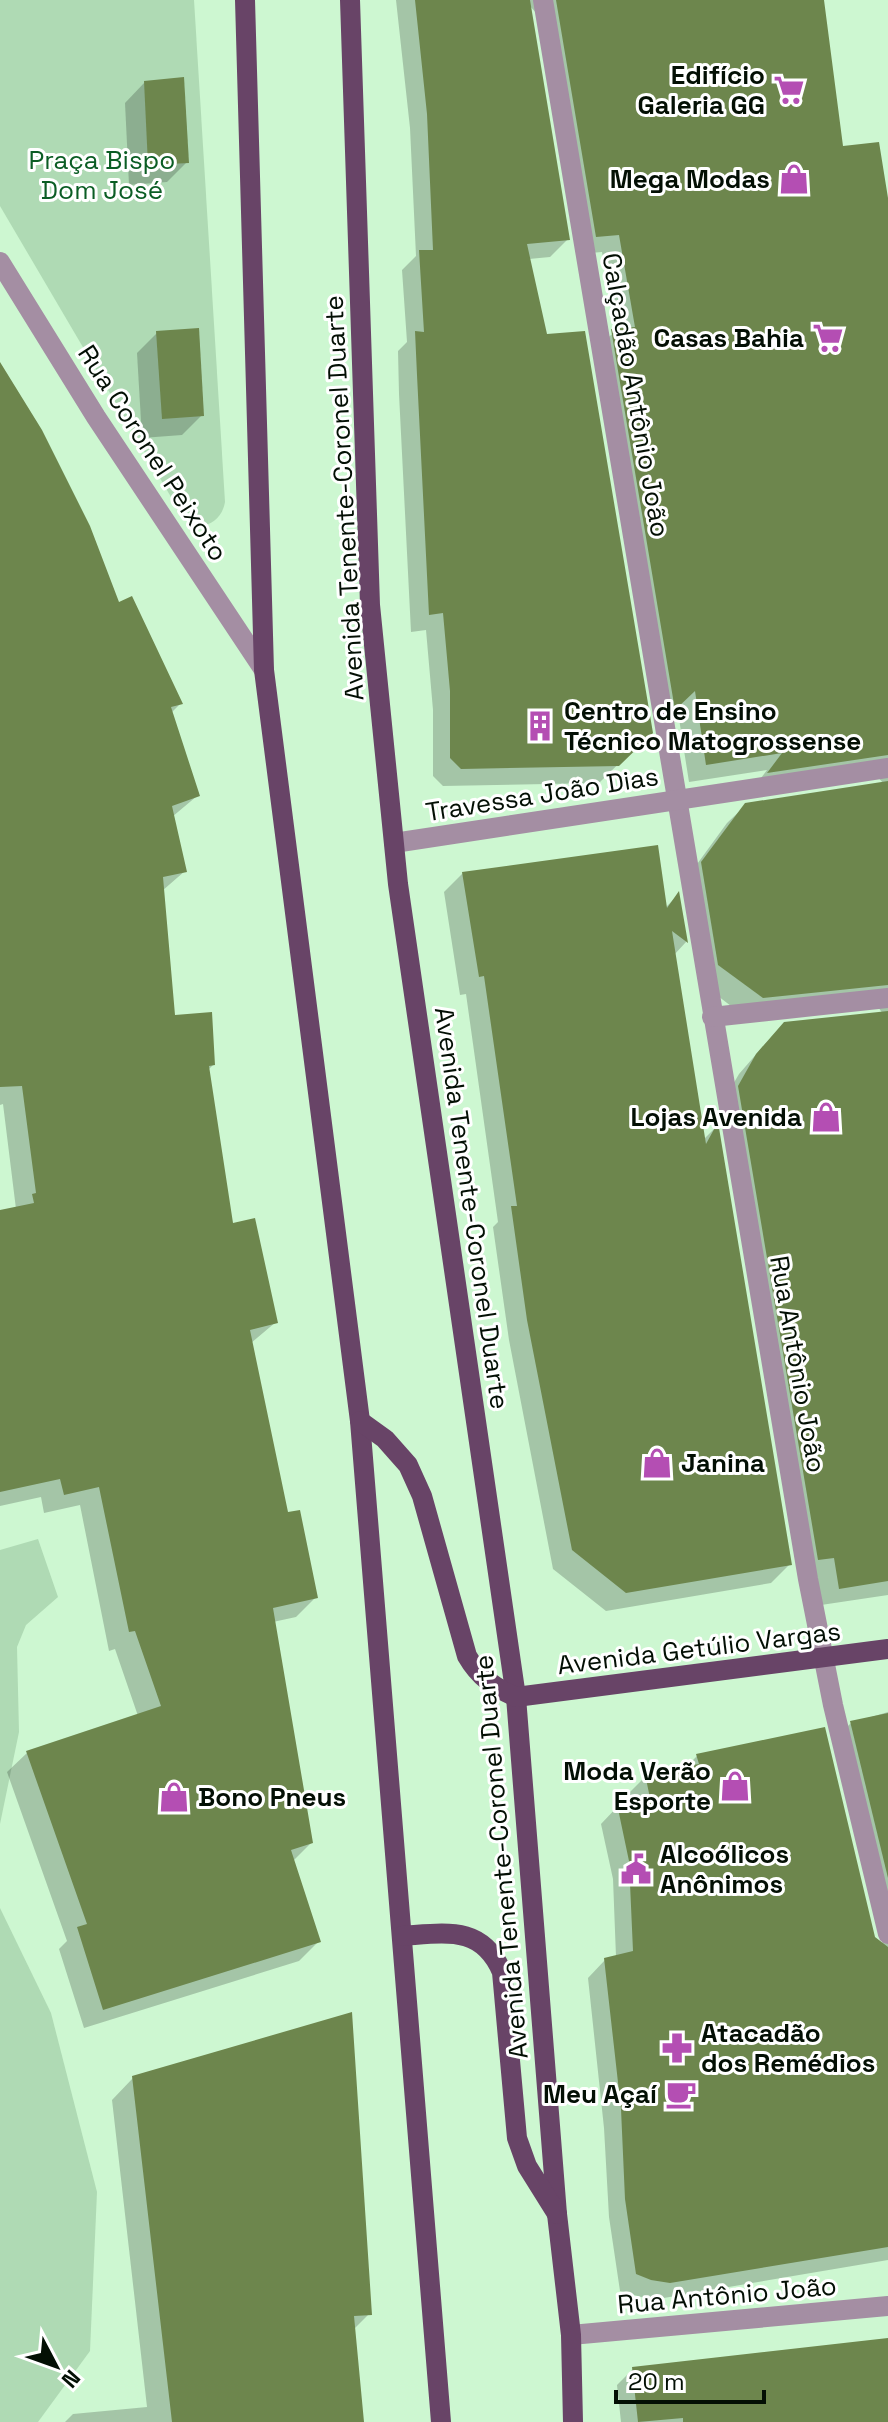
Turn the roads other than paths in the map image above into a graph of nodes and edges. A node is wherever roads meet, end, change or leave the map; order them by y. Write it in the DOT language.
graph roads {
  1 [pos="245,0"];
  2 [pos="350,0"];
  3 [pos="543,0"];
  4 [pos="0,262"];
  5 [pos="264,670"];
  6 [pos="888,768"];
  7 [pos="678,799"];
  8 [pos="394,843"];
  9 [pos="888,998"];
  10 [pos="712,1017"];
  11 [pos="360,1421"];
  12 [pos="888,1649"];
  13 [pos="823,1658"];
  14 [pos="516,1697"];
  15 [pos="888,1934"];
  16 [pos="402,1936"];
  17 [pos="557,2214"];
  18 [pos="888,2306"];
  19 [pos="571,2335"];
  20 [pos="441,2422"];
  21 [pos="573,2422"];
  1 -- 5 [label="main road"];
  2 -- 8 [label="main road, Avenida Tenente-Coronel Duarte"];
  3 -- 7 [label="street, Calçadão Antônio João"];
  4 -- 5 [label="street, Rua Coronel Peixoto"];
  5 -- 11 [label="main road"];
  6 -- 7 [label="street, Travessa João Dias"];
  7 -- 8 [label="street, Travessa João Dias"];
  7 -- 10 [label="street, Rua Antônio João"];
  8 -- 14 [label="main road, Avenida Tenente-Coronel Duarte"];
  9 -- 10 [label="street"];
  10 -- 13 [label="street, Rua Antônio João"];
  11 -- 14 [label="main road"];
  11 -- 16 [label="main road"];
  12 -- 13 [label="main road, Avenida Getúlio Vargas"];
  13 -- 14 [label="main road, Avenida Getúlio Vargas"];
  13 -- 15 [label="street, Rua Antônio João"];
  14 -- 17 [label="main road, Avenida Tenente-Coronel Duarte"];
  16 -- 17 [label="main road"];
  16 -- 20 [label="main road"];
  17 -- 19 [label="main road, Avenida Tenente-Coronel Duarte"];
  18 -- 19 [label="street, Rua Antônio João"];
  19 -- 21 [label="main road, Avenida Tenente-Coronel Duarte"];
}
